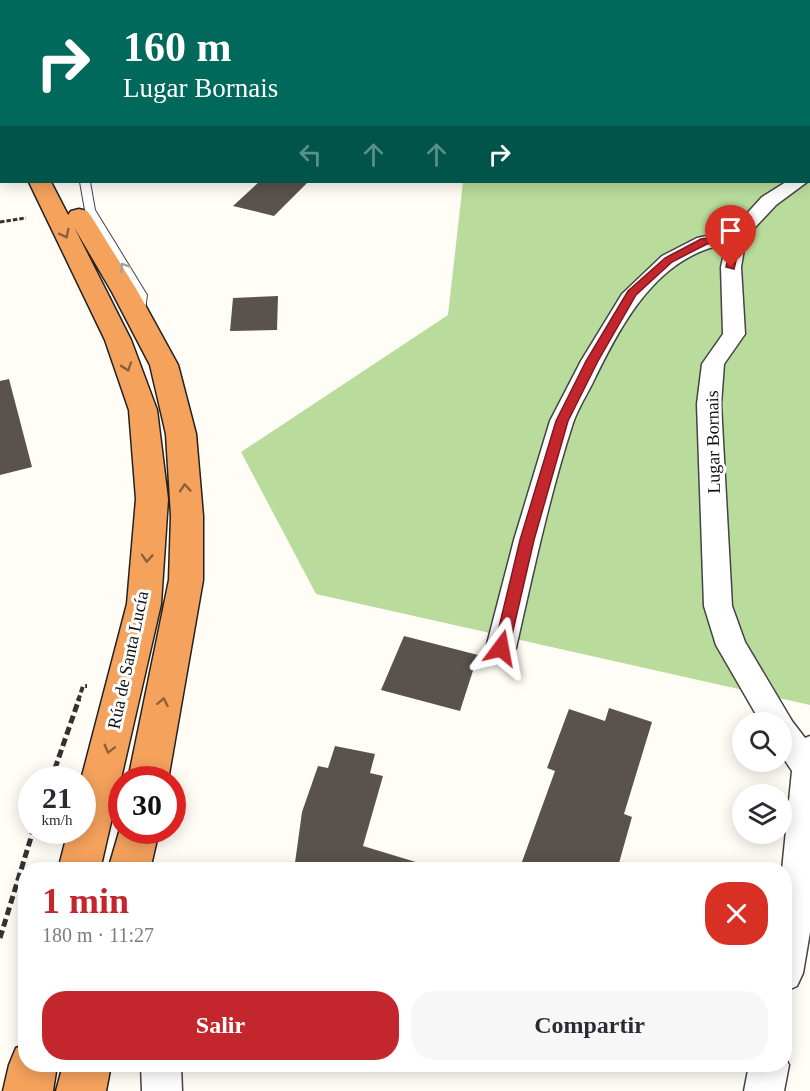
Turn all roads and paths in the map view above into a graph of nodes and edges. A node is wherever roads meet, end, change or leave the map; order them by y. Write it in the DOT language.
graph roads {
  1 [pos="40,183"];
  2 [pos="64,183"];
  3 [pos="85,183"];
  4 [pos="796,183"];
  5 [pos="738,236"];
  6 [pos="140,320"];
  7 [pos="501,648"];
  8 [pos="771,712"];
  9 [pos="792,740"];
  10 [pos="809,758"];
  11 [pos="151,766"];
  12 [pos="29,844"];
  13 [pos="135,844"];
  14 [pos="23,862"];
  15 [pos="81,862"];
  16 [pos="131,862"];
  17 [pos="18,880"];
  18 [pos="792,930"];
  19 [pos="0,938"];
  20 [pos="32,1072"];
  21 [pos="85,1072"];
  22 [pos="161,1072"];
  23 [pos="768,1072"];
  24 [pos="28,1091"];
  25 [pos="81,1091"];
  26 [pos="162,1091"];
  27 [pos="764,1091"];
  1 -- 15 [label="highway, Rúa de Santa Lucía, one-way"];
  2 -- 6 [label="highway"];
  6 -- 3 [label="lane, one-way"];
  4 -- 5 [label="street, Lugar Bornais"];
  5 -- 7 [label="street"];
  5 -- 8 [label="street, Lugar Bornais"];
  11 -- 6 [label="highway, one-way"];
  9 -- 10 [label="street"];
  10 -- 18 [label="street"];
  12 -- 14 [label="path"];
  13 -- 16 [label="highway"];
  17 -- 19 [label="path"];
  20 -- 24 [label="highway"];
  21 -- 25 [label="highway"];
  22 -- 26 [label="street"];
  23 -- 27 [label="street"];
}
